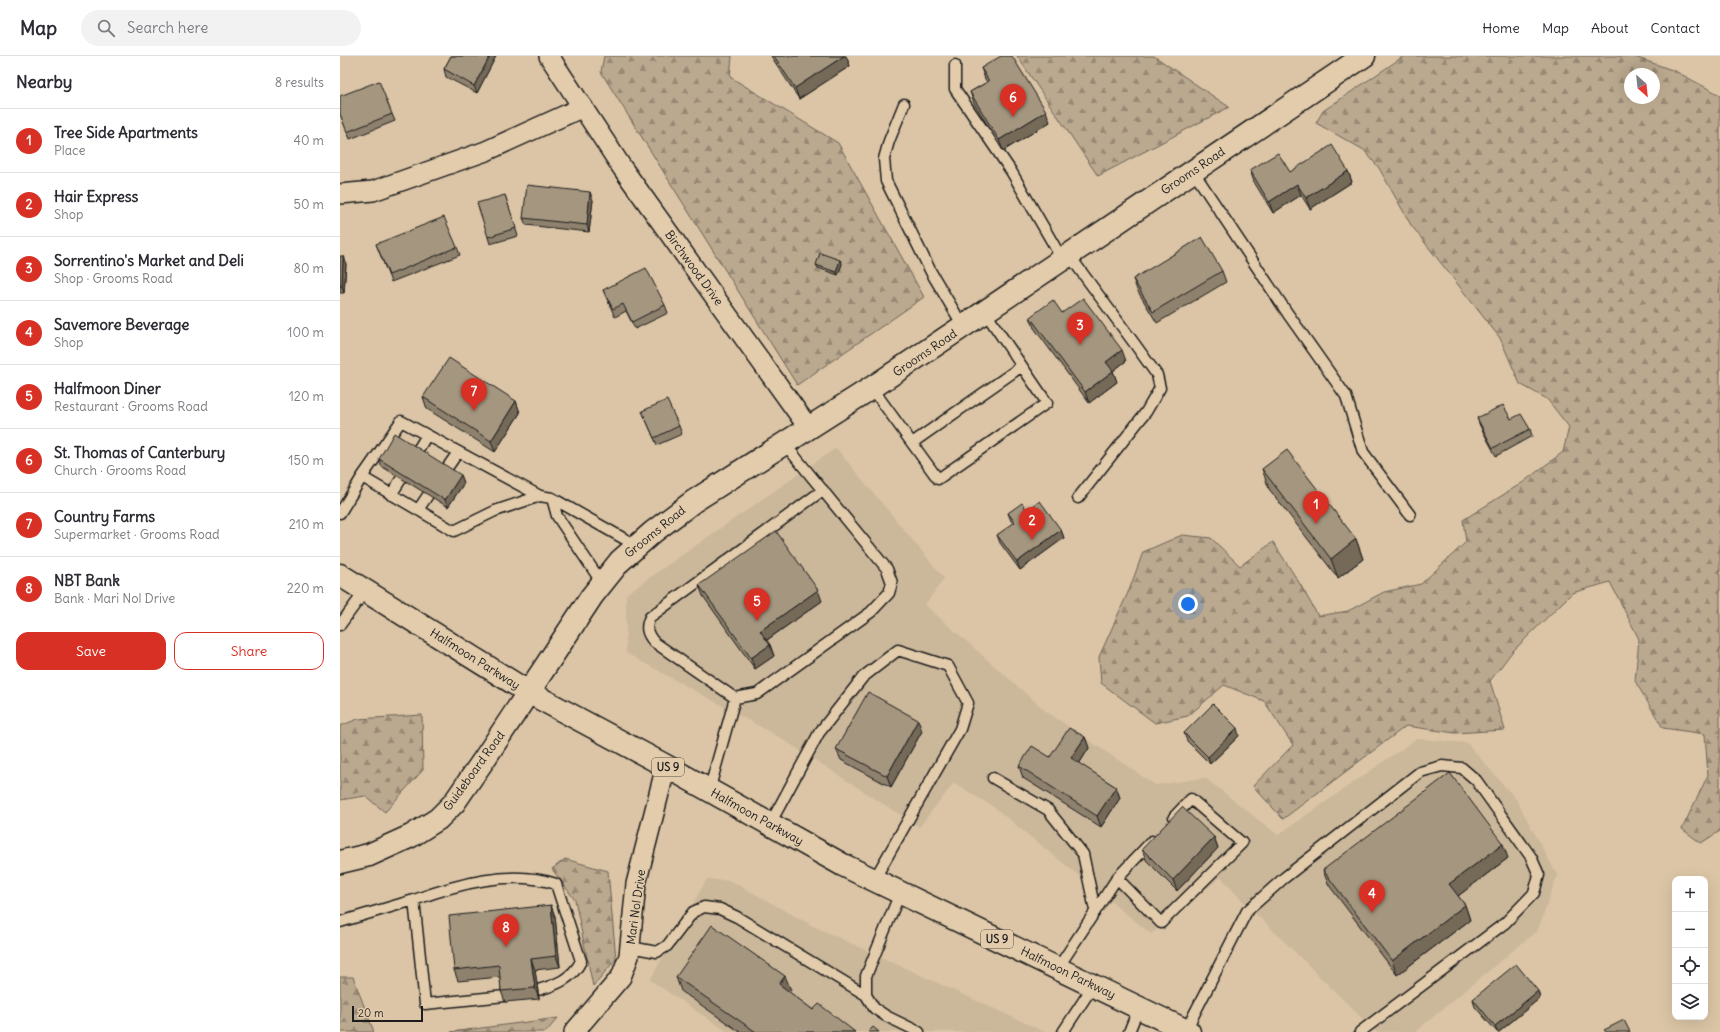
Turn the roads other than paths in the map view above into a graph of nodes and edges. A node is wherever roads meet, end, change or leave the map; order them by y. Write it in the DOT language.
graph roads {
  1 [pos="549,56"];
  2 [pos="1361,57"];
  3 [pos="955,65"];
  4 [pos="904,104"];
  5 [pos="584,107"];
  6 [pos="1193,171"];
  7 [pos="340,194"];
  8 [pos="1065,258"];
  9 [pos="984,312"];
  10 [pos="964,326"];
  11 [pos="1022,366"];
  12 [pos="872,388"];
  13 [pos="808,427"];
  14 [pos="427,435"];
  15 [pos="784,443"];
  16 [pos="912,443"];
  17 [pos="416,452"];
  18 [pos="458,452"];
  19 [pos="445,471"];
  20 [pos="362,477"];
  21 [pos="401,479"];
  22 [pos="823,490"];
  23 [pos="391,495"];
  24 [pos="428,496"];
  25 [pos="540,496"];
  26 [pos="552,498"];
  27 [pos="1078,498"];
  28 [pos="418,510"];
  29 [pos="340,513"];
  30 [pos="1410,515"];
  31 [pos="637,546"];
  32 [pos="340,575"];
  33 [pos="602,583"];
  34 [pos="365,591"];
  35 [pos="340,625"];
  36 [pos="528,692"];
  37 [pos="735,698"];
  38 [pos="666,766"];
  39 [pos="993,778"];
  40 [pos="710,790"];
  41 [pos="770,824"];
  42 [pos="340,862"];
  43 [pos="1117,878"];
  44 [pos="874,880"];
  45 [pos="900,893"];
  46 [pos="414,900"];
  47 [pos="1095,910"];
  48 [pos="340,922"];
  49 [pos="630,947"];
  50 [pos="1058,968"];
  51 [pos="1093,986"];
  52 [pos="538,990"];
  53 [pos="866,995"];
  54 [pos="505,996"];
  55 [pos="1139,1007"];
  56 [pos="1188,1031"];
  57 [pos="574,1032"];
  58 [pos="919,1032"];
  59 [pos="1063,1032"];
  60 [pos="1129,1032"];
  61 [pos="1360,1032"];
  1 -- 5 [label="street, Birchwood Drive"];
  2 -- 6 [label="street, Grooms Road"];
  3 -- 8 [label="lane"];
  4 -- 10 [label="lane"];
  5 -- 7 [label="street"];
  5 -- 13 [label="street, Birchwood Drive"];
  6 -- 8 [label="street, Grooms Road"];
  6 -- 30 [label="lane"];
  8 -- 9 [label="street, Grooms Road"];
  8 -- 27 [label="lane"];
  9 -- 10 [label="street, Grooms Road"];
  9 -- 11 [label="lane"];
  10 -- 12 [label="street, Grooms Road"];
  11 -- 16 [label="lane"];
  11 -- 16 [label="lane"];
  12 -- 13 [label="street, Grooms Road"];
  12 -- 16 [label="lane"];
  13 -- 15 [label="street, Grooms Road"];
  14 -- 17 [label="lane"];
  14 -- 18 [label="lane"];
  14 -- 20 [label="lane"];
  15 -- 22 [label="lane"];
  15 -- 31 [label="street, Grooms Road"];
  18 -- 19 [label="lane"];
  18 -- 25 [label="lane"];
  20 -- 23 [label="lane"];
  20 -- 29 [label="lane"];
  21 -- 23 [label="lane"];
  22 -- 37 [label="lane"];
  22 -- 37 [label="lane"];
  23 -- 28 [label="lane"];
  24 -- 28 [label="lane"];
  25 -- 26 [label="lane"];
  25 -- 28 [label="lane"];
  26 -- 31 [label="lane"];
  26 -- 33 [label="lane"];
  31 -- 33 [label="street, Grooms Road"];
  32 -- 34 [label="street, Halfmoon Parkway / US 9"];
  33 -- 36 [label="street, Grooms Road"];
  34 -- 35 [label="lane"];
  34 -- 36 [label="street, Halfmoon Parkway / US 9"];
  36 -- 38 [label="street, Halfmoon Parkway / US 9"];
  36 -- 42 [label="street, Guideboard Road"];
  37 -- 40 [label="lane"];
  38 -- 40 [label="street, Halfmoon Parkway / US 9"];
  38 -- 49 [label="street, Mari Nol Drive"];
  39 -- 47 [label="lane"];
  40 -- 41 [label="street, Halfmoon Parkway / US 9"];
  41 -- 44 [label="street, Halfmoon Parkway / US 9"];
  41 -- 44 [label="lane"];
  43 -- 43 [label="lane"];
  43 -- 47 [label="lane"];
  44 -- 45 [label="street, Halfmoon Parkway / US 9"];
  45 -- 50 [label="street, Halfmoon Parkway / US 9"];
  45 -- 53 [label="lane"];
  46 -- 48 [label="lane"];
  46 -- 52 [label="lane"];
  46 -- 54 [label="lane"];
  47 -- 50 [label="lane"];
  49 -- 53 [label="lane"];
  49 -- 57 [label="street, Mari Nol Drive"];
  50 -- 51 [label="street, Halfmoon Parkway / US 9"];
  51 -- 55 [label="street, Halfmoon Parkway / US 9"];
  51 -- 59 [label="lane"];
  53 -- 58 [label="lane"];
  55 -- 56 [label="street, Halfmoon Parkway / US 9"];
  55 -- 60 [label="lane"];
  56 -- 61 [label="lane"];
}
